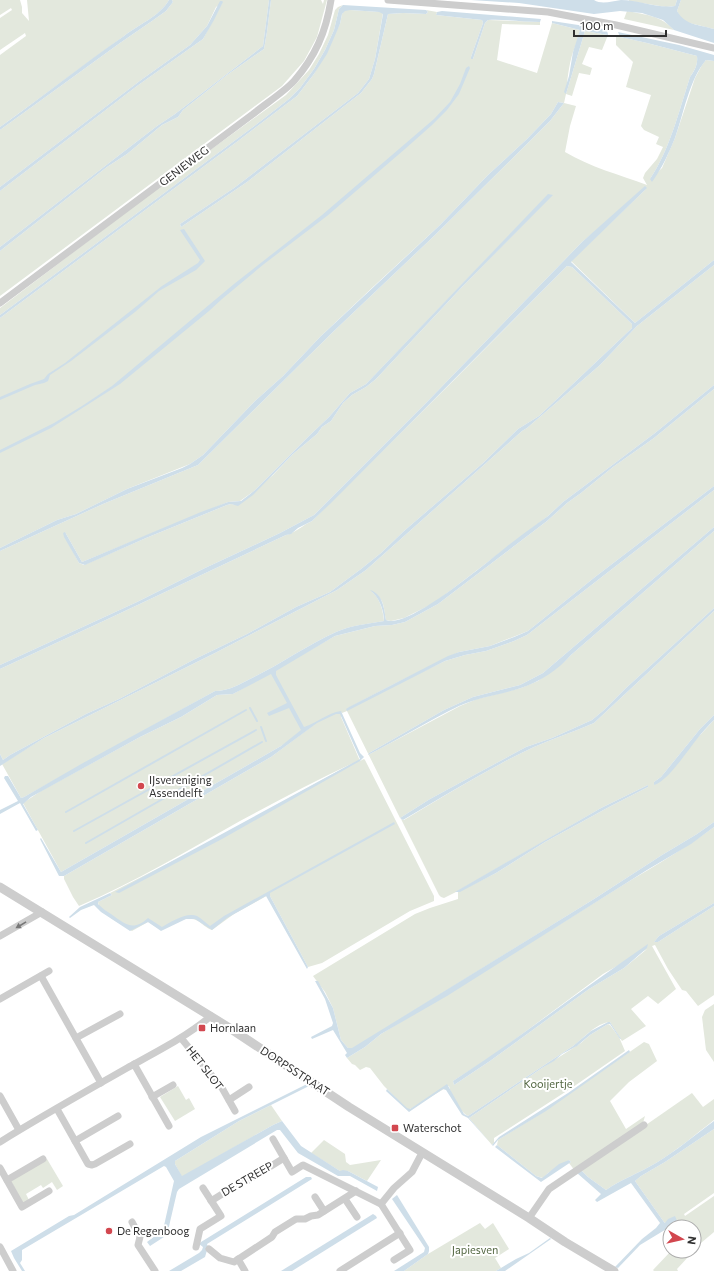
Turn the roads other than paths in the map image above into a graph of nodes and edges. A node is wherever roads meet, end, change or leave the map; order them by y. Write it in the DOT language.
graph roads {
  1 [pos="331,0"];
  2 [pos="388,0"];
  3 [pos="714,48"];
  4 [pos="0,304"];
  5 [pos="0,887"];
  6 [pos="42,912"];
  7 [pos="0,936"];
  8 [pos="49,971"];
  9 [pos="41,976"];
  10 [pos="0,999"];
  11 [pos="120,1014"];
  12 [pos="211,1016"];
  13 [pos="76,1038"];
  14 [pos="181,1038"];
  15 [pos="134,1064"];
  16 [pos="101,1082"];
  17 [pos="173,1086"];
  18 [pos="249,1087"];
  19 [pos="0,1096"];
  20 [pos="152,1097"];
  21 [pos="229,1100"];
  22 [pos="57,1109"];
  23 [pos="235,1111"];
  24 [pos="118,1116"];
  25 [pos="644,1125"];
  26 [pos="169,1126"];
  27 [pos="20,1130"];
  28 [pos="273,1139"];
  29 [pos="75,1141"];
  30 [pos="0,1142"];
  31 [pos="130,1144"];
  32 [pos="422,1153"];
  33 [pos="284,1158"];
  34 [pos="43,1159"];
  35 [pos="0,1168"];
  36 [pos="7,1180"];
  37 [pos="203,1188"];
  38 [pos="49,1191"];
  39 [pos="356,1192"];
  40 [pos="315,1196"];
  41 [pos="345,1199"];
  42 [pos="211,1201"];
  43 [pos="381,1204"];
  44 [pos="324,1211"];
  45 [pos="356,1217"];
  46 [pos="529,1218"];
  47 [pos="132,1222"];
  48 [pos="400,1233"];
  49 [pos="0,1247"];
  50 [pos="196,1247"];
  51 [pos="209,1249"];
  52 [pos="238,1259"];
  53 [pos="394,1260"];
  54 [pos="13,1271"];
  55 [pos="154,1271"];
  56 [pos="245,1271"];
  57 [pos="340,1271"];
  58 [pos="614,1271"];
  1 -- 4 [label="street, GENIEWEG"];
  2 -- 3 [label="street"];
  5 -- 6 [label="street, DORPSSTRAAT"];
  6 -- 7 [label="street, one-way"];
  6 -- 12 [label="street, DORPSSTRAAT"];
  8 -- 9 [label="street"];
  9 -- 10 [label="street"];
  9 -- 13 [label="street"];
  11 -- 13 [label="street"];
  12 -- 14 [label="street"];
  12 -- 32 [label="street, DORPSSTRAAT"];
  13 -- 16 [label="street"];
  14 -- 15 [label="street"];
  14 -- 21 [label="street, HET SLOT"];
  15 -- 16 [label="street"];
  15 -- 20 [label="street"];
  16 -- 22 [label="street"];
  17 -- 20 [label="street"];
  18 -- 21 [label="street, HET SLOT"];
  19 -- 27 [label="street"];
  20 -- 26 [label="street"];
  21 -- 23 [label="street, HET SLOT"];
  22 -- 27 [label="street"];
  22 -- 29 [label="street"];
  24 -- 29 [label="street"];
  25 -- 46 [label="street"];
  27 -- 30 [label="street"];
  28 -- 33 [label="street, DE STREEP"];
  29 -- 31 [label="street"];
  32 -- 43 [label="street"];
  32 -- 46 [label="street, DORPSSTRAAT"];
  33 -- 39 [label="street, DE STREEP"];
  33 -- 42 [label="street, DE STREEP"];
  34 -- 36 [label="street"];
  35 -- 36 [label="street"];
  36 -- 38 [label="street"];
  37 -- 42 [label="street, DE STREEP"];
  39 -- 41 [label="street"];
  39 -- 43 [label="street"];
  40 -- 44 [label="street"];
  41 -- 44 [label="street"];
  41 -- 45 [label="street"];
  42 -- 50 [label="street, DE STREEP"];
  43 -- 48 [label="street"];
  44 -- 52 [label="street"];
  46 -- 58 [label="street, DORPSSTRAAT"];
  47 -- 55 [label="street"];
  48 -- 53 [label="street"];
  48 -- 57 [label="street"];
  49 -- 54 [label="street"];
  51 -- 52 [label="street"];
  52 -- 56 [label="street"];
}
